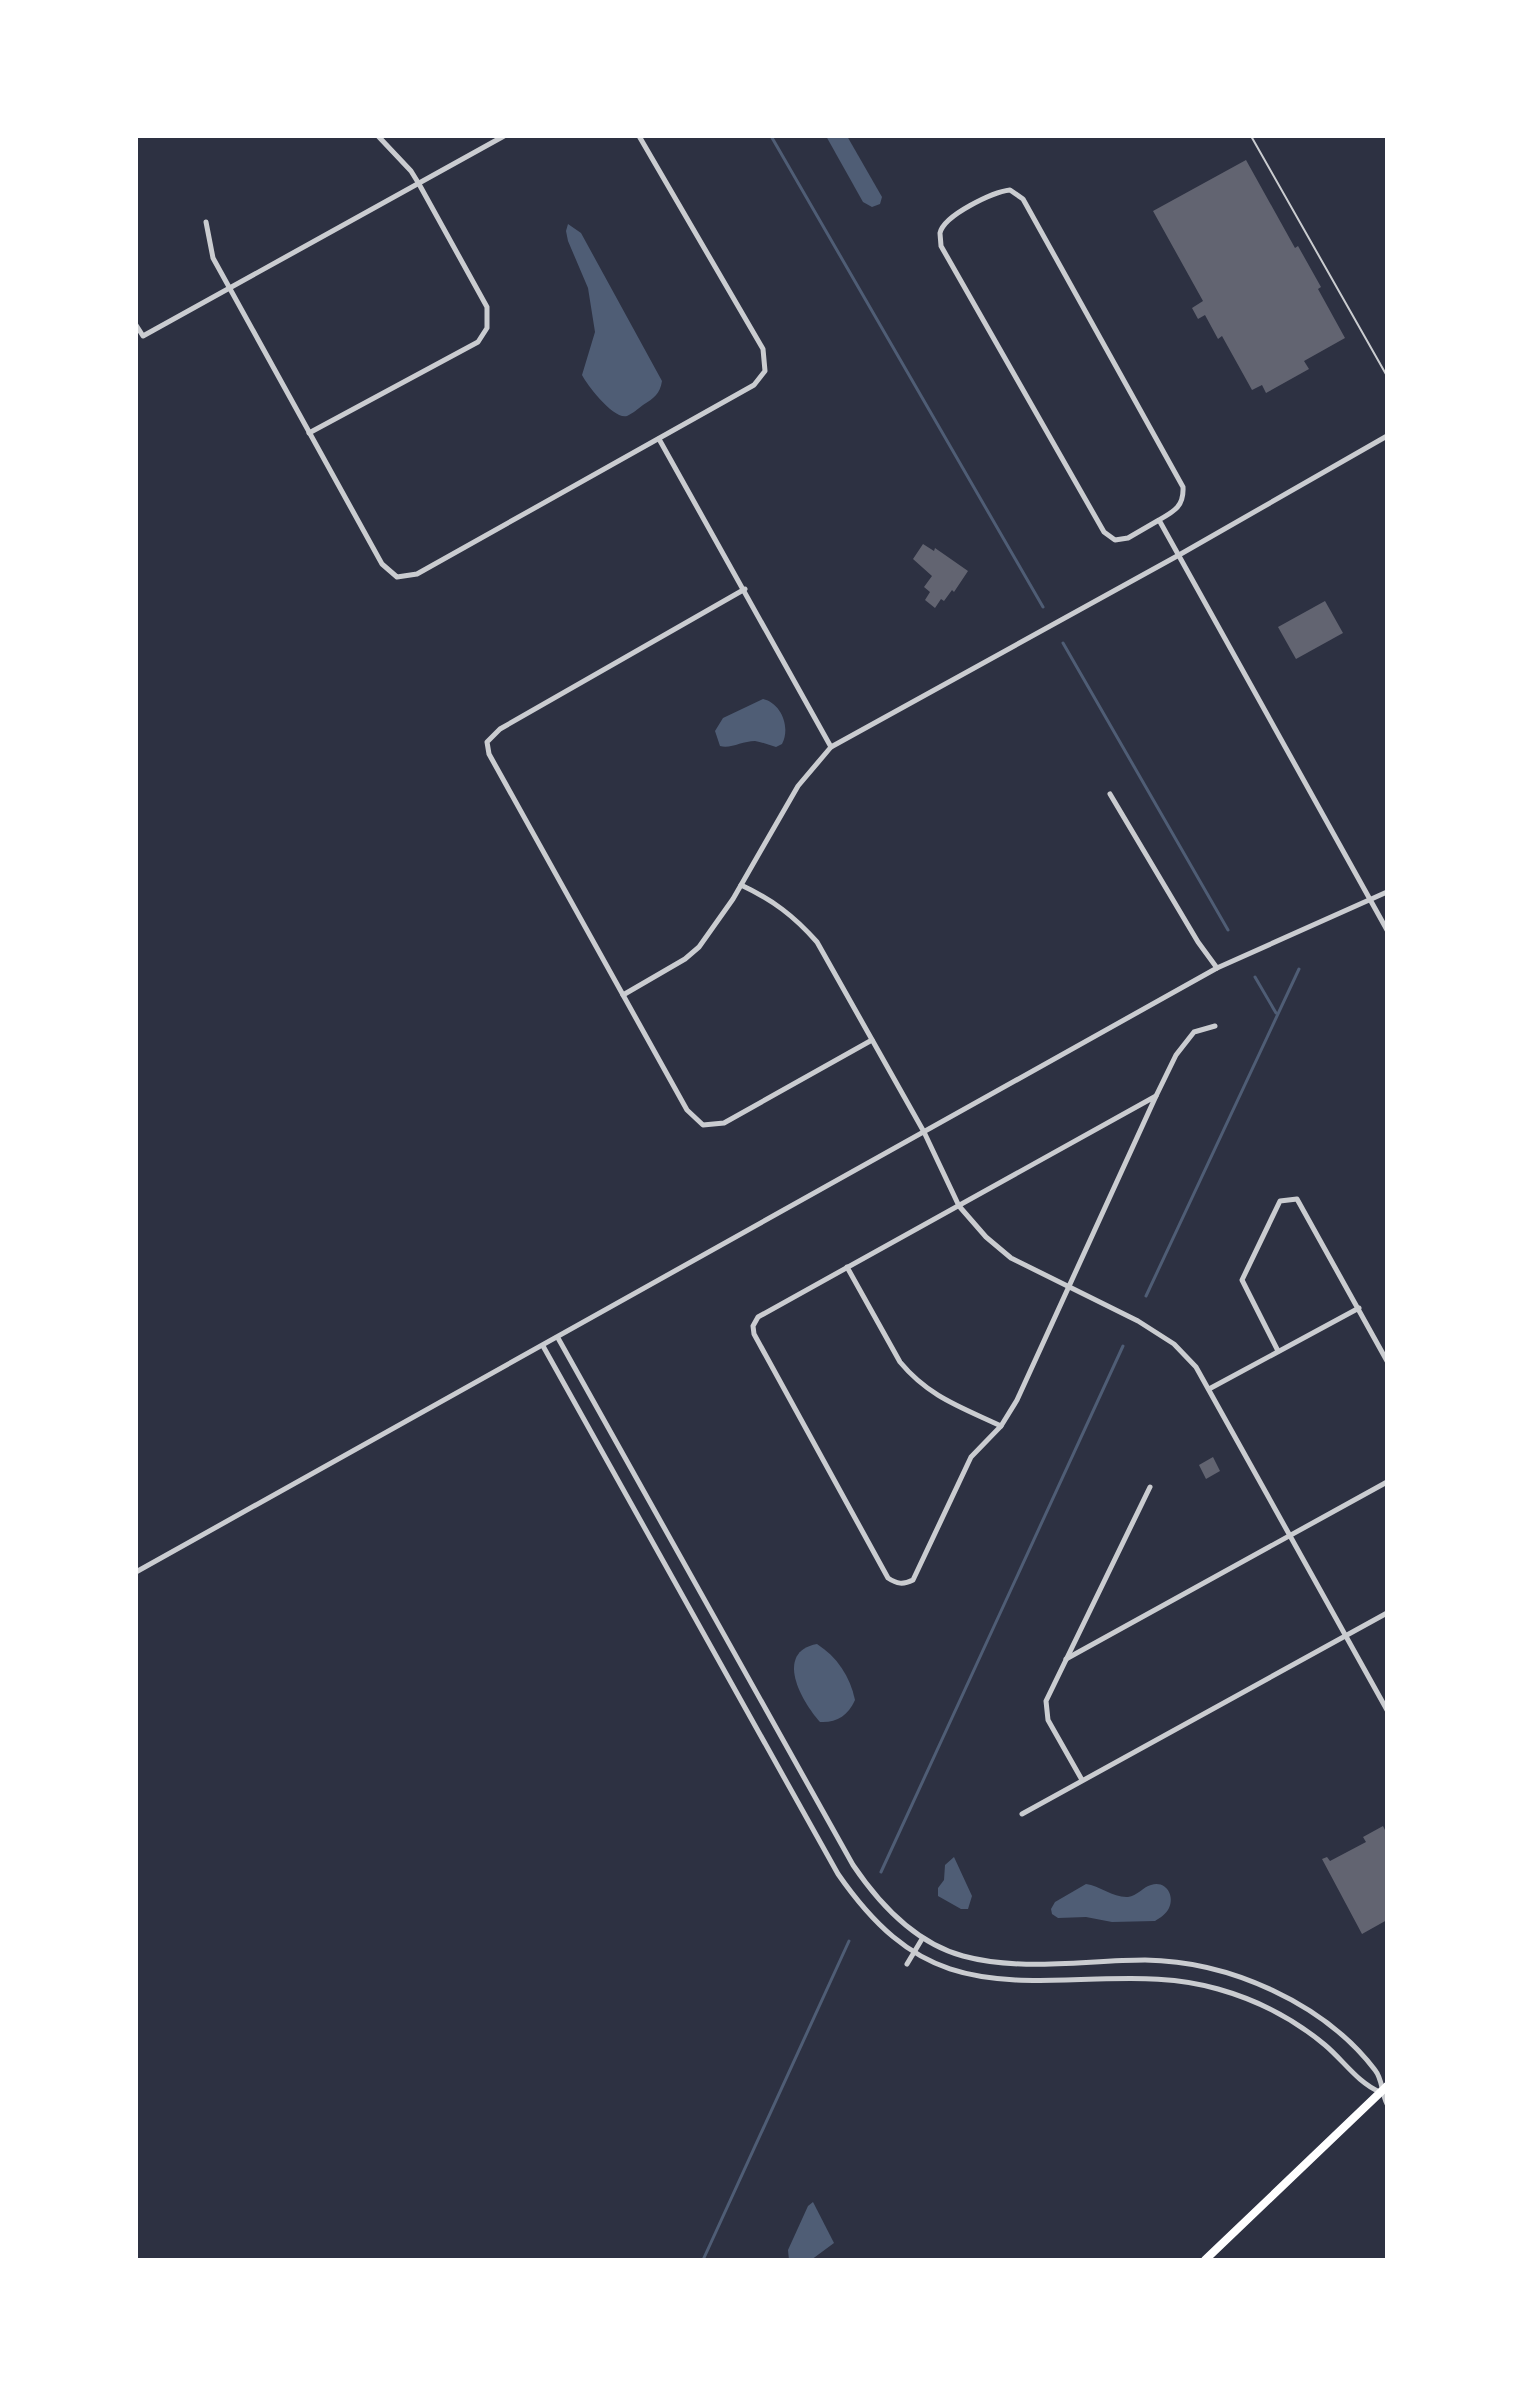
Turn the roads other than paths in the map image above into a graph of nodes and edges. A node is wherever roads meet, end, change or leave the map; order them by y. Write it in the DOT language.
graph roads {
  1 [pos="378,136"];
  2 [pos="504,136"];
  3 [pos="639,136"];
  4 [pos="1251,136"];
  5 [pos="419,184"];
  6 [pos="206,222"];
  7 [pos="229,289"];
  8 [pos="136,325"];
  9 [pos="1387,376"];
  10 [pos="309,433"];
  11 [pos="1387,436"];
  12 [pos="659,439"];
  13 [pos="1159,520"];
  14 [pos="1179,555"];
  15 [pos="745,589"];
  16 [pos="831,747"];
  17 [pos="1110,794"];
  18 [pos="741,885"];
  19 [pos="1387,892"];
  20 [pos="1371,901"];
  21 [pos="1387,930"];
  22 [pos="1217,968"];
  23 [pos="623,995"];
  24 [pos="1215,1026"];
  25 [pos="872,1040"];
  26 [pos="1156,1096"];
  27 [pos="924,1132"];
  28 [pos="959,1206"];
  29 [pos="847,1267"];
  30 [pos="1071,1286"];
  31 [pos="1359,1308"];
  32 [pos="558,1338"];
  33 [pos="543,1346"];
  34 [pos="1278,1351"];
  35 [pos="1387,1361"];
  36 [pos="1209,1389"];
  37 [pos="1001,1426"];
  38 [pos="1387,1482"];
  39 [pos="1150,1487"];
  40 [pos="1291,1536"];
  41 [pos="136,1572"];
  42 [pos="1387,1613"];
  43 [pos="1346,1635"];
  44 [pos="1066,1659"];
  45 [pos="1386,1706"];
  46 [pos="1082,1780"];
  47 [pos="1022,1814"];
  48 [pos="922,1939"];
  49 [pos="914,1953"];
  50 [pos="907,1964"];
  51 [pos="1384,2089"];
  52 [pos="1387,2104"];
  53 [pos="1205,2260"];
  1 -- 5 [label="street"];
  2 -- 5 [label="street"];
  3 -- 12 [label="street"];
  4 -- 9 [label="lane"];
  5 -- 7 [label="street"];
  5 -- 10 [label="street"];
  6 -- 7 [label="street"];
  7 -- 8 [label="street"];
  7 -- 10 [label="street"];
  10 -- 12 [label="street"];
  11 -- 14 [label="street"];
  12 -- 15 [label="street"];
  13 -- 13 [label="street"];
  13 -- 14 [label="street"];
  14 -- 16 [label="street"];
  14 -- 20 [label="street"];
  15 -- 16 [label="street"];
  15 -- 23 [label="street"];
  16 -- 18 [label="street"];
  17 -- 22 [label="street"];
  18 -- 23 [label="street"];
  18 -- 25 [label="street"];
  19 -- 20 [label="street"];
  20 -- 21 [label="street"];
  20 -- 22 [label="street"];
  22 -- 27 [label="street"];
  23 -- 25 [label="street"];
  24 -- 26 [label="street"];
  25 -- 27 [label="street"];
  26 -- 28 [label="street"];
  26 -- 30 [label="street"];
  27 -- 28 [label="street"];
  27 -- 32 [label="street"];
  28 -- 29 [label="street"];
  28 -- 30 [label="street"];
  29 -- 37 [label="street"];
  29 -- 37 [label="street"];
  30 -- 36 [label="street"];
  30 -- 37 [label="street"];
  31 -- 34 [label="street"];
  31 -- 34 [label="street"];
  31 -- 35 [label="street"];
  32 -- 33 [label="street"];
  32 -- 48 [label="street"];
  33 -- 41 [label="street"];
  33 -- 49 [label="street"];
  34 -- 36 [label="street"];
  36 -- 40 [label="street"];
  38 -- 40 [label="street"];
  39 -- 44 [label="street"];
  40 -- 43 [label="street"];
  40 -- 44 [label="street"];
  42 -- 43 [label="street"];
  43 -- 45 [label="street"];
  43 -- 46 [label="street"];
  44 -- 46 [label="street"];
  46 -- 47 [label="street"];
  48 -- 49 [label="street"];
  48 -- 51 [label="street"];
  49 -- 50 [label="street"];
  49 -- 51 [label="street"];
  51 -- 52 [label="street"];
  51 -- 53 [label="main road"];
}
